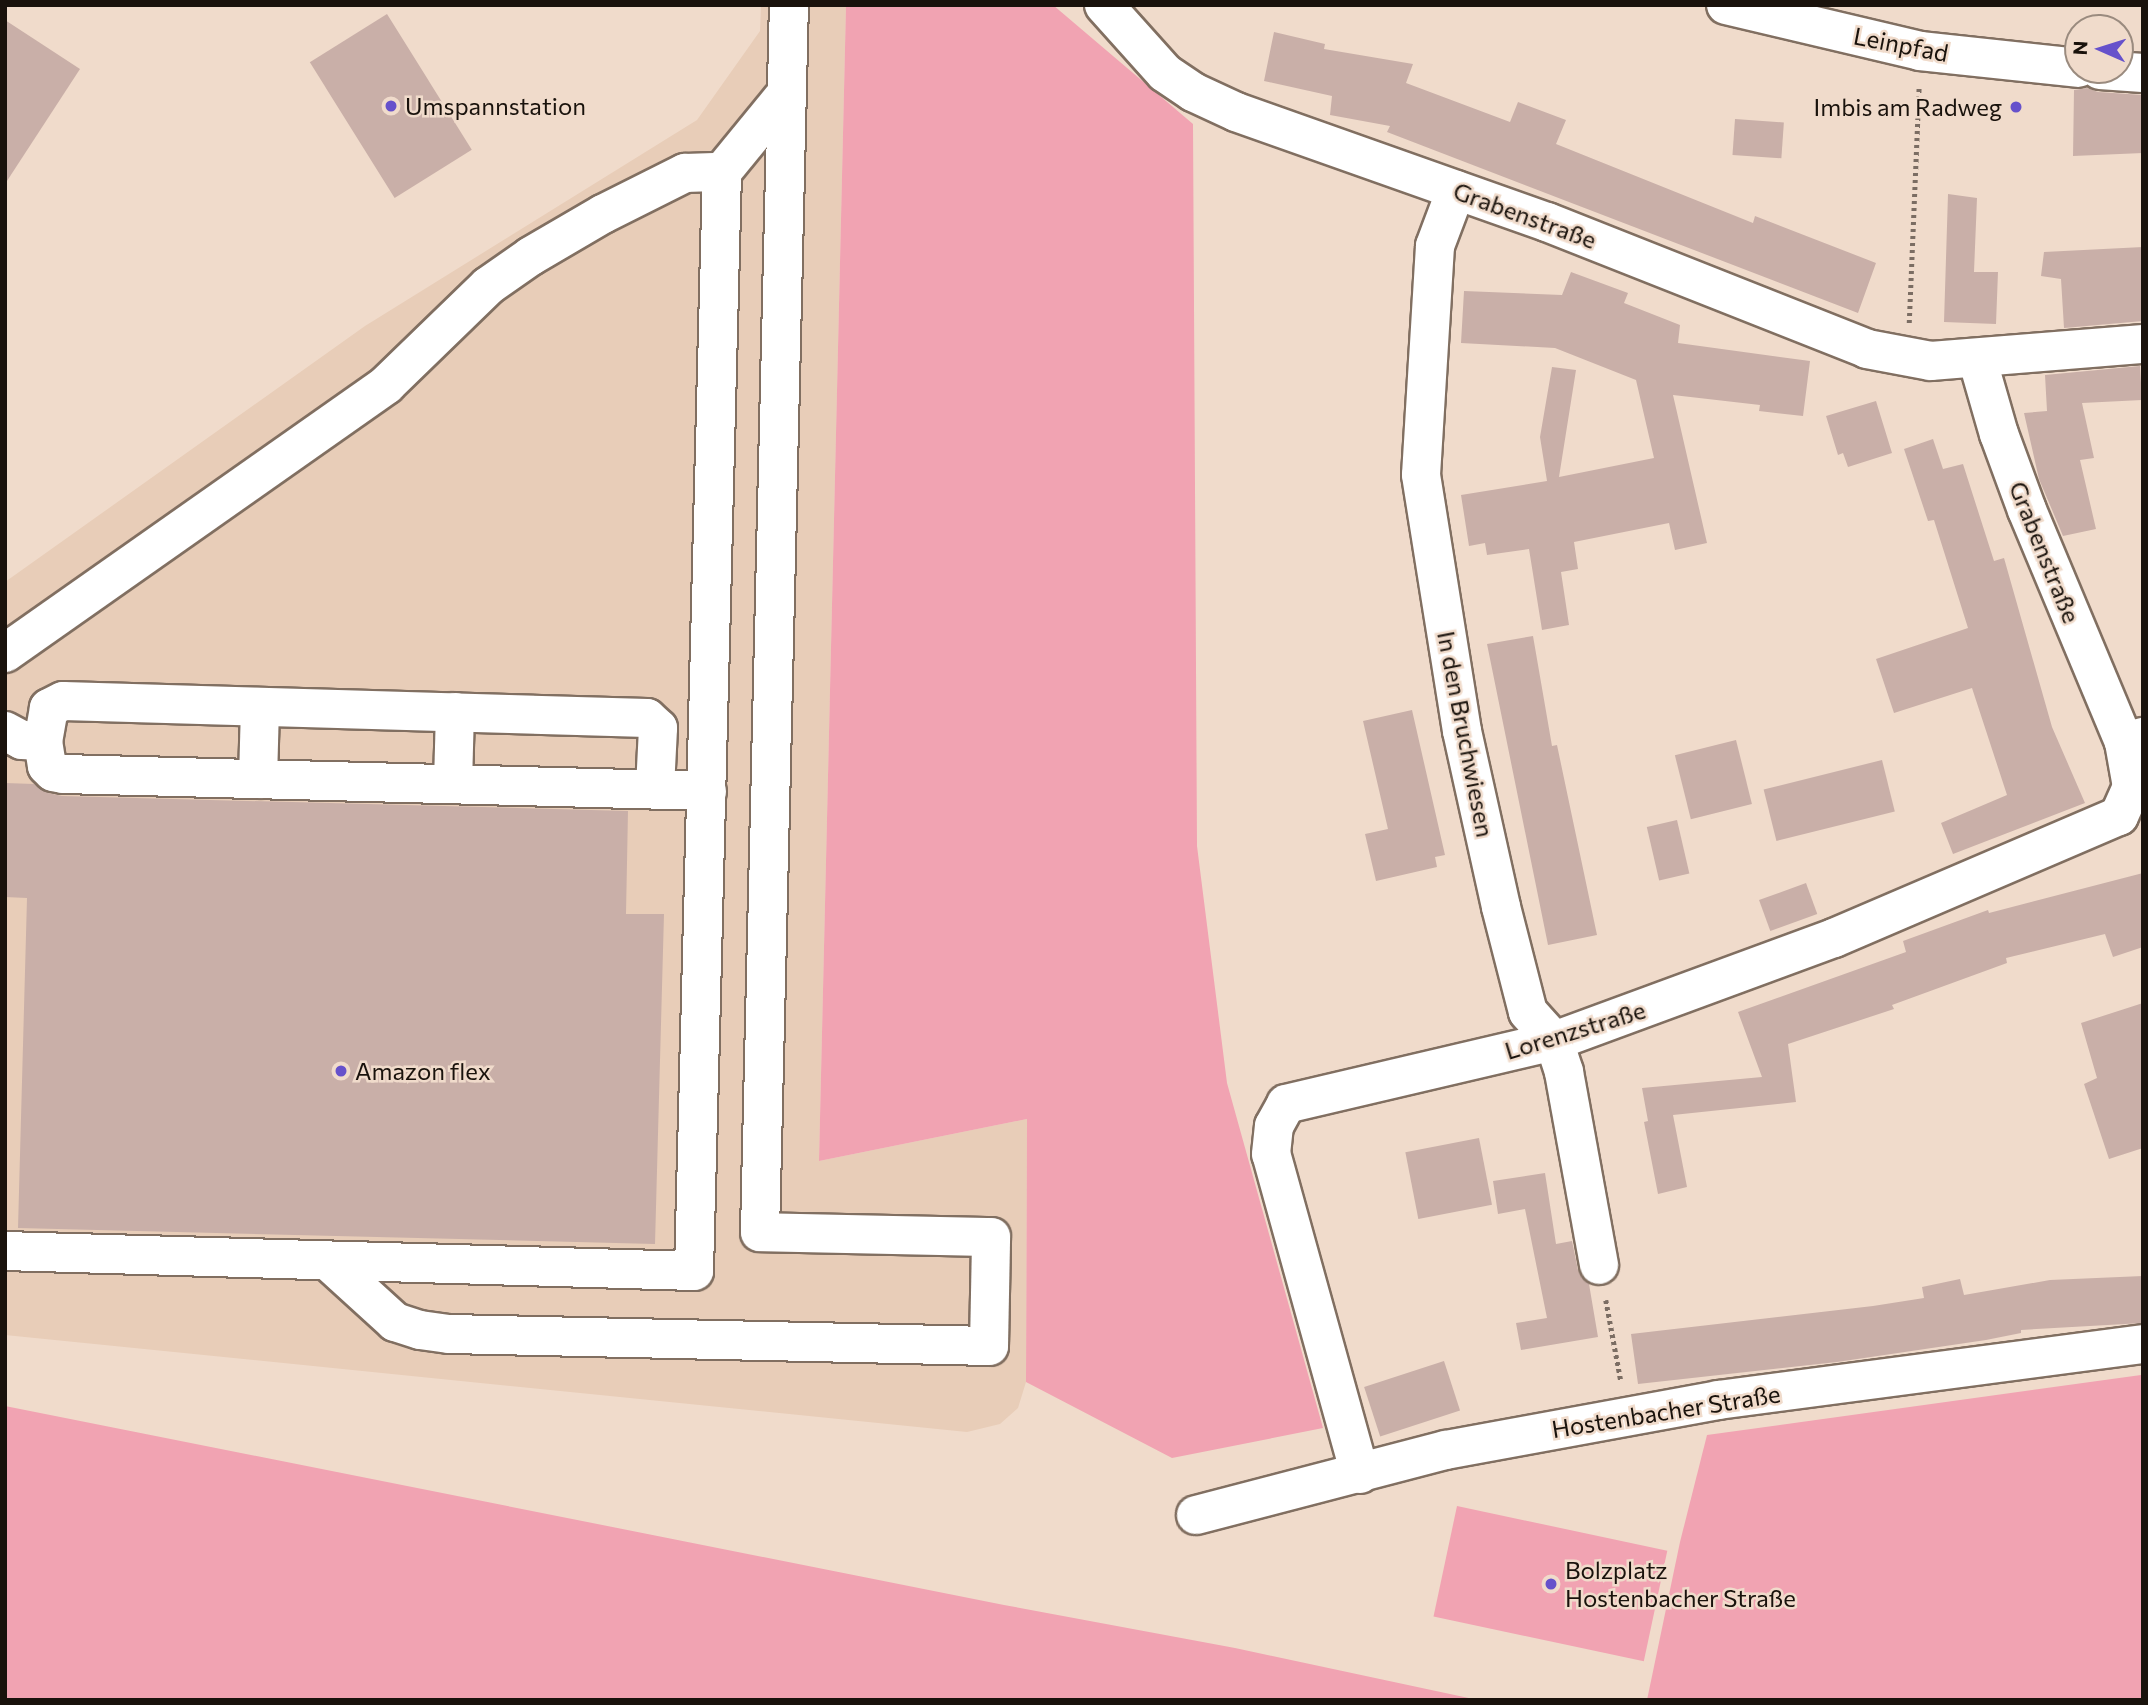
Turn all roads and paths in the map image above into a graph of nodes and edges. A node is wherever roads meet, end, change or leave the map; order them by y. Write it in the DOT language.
graph roads {
  1 [pos="789,5"];
  2 [pos="1104,5"];
  3 [pos="1726,5"];
  4 [pos="1920,51"];
  5 [pos="2064,66"];
  6 [pos="785,94"];
  7 [pos="722,172"];
  8 [pos="1456,190"];
  9 [pos="2143,344"];
  10 [pos="1907,358"];
  11 [pos="1977,358"];
  12 [pos="5,653"];
  13 [pos="260,707"];
  14 [pos="456,712"];
  15 [pos="5,731"];
  16 [pos="2133,739"];
  17 [pos="43,741"];
  18 [pos="258,779"];
  19 [pos="453,783"];
  20 [pos="655,788"];
  21 [pos="706,791"];
  22 [pos="1554,1041"];
  23 [pos="5,1251"];
  24 [pos="328,1261"];
  25 [pos="1599,1265"];
  26 [pos="2143,1344"];
  27 [pos="1628,1416"];
  28 [pos="1360,1474"];
  29 [pos="1196,1515"];
  1 -- 6 [label="street"];
  2 -- 8 [label="street, Grabenstraße"];
  3 -- 4 [label="street, Leinpfad"];
  4 -- 5 [label="street, Leinpfad"];
  4 -- 10 [label="path"];
  6 -- 7 [label="street"];
  6 -- 24 [label="street"];
  7 -- 12 [label="street"];
  7 -- 21 [label="street"];
  8 -- 10 [label="street, Grabenstraße"];
  8 -- 22 [label="street, In den Bruchwiesen"];
  9 -- 11 [label="street, Grabenstraße"];
  10 -- 11 [label="street, Grabenstraße"];
  11 -- 16 [label="street, Grabenstraße"];
  13 -- 14 [label="street"];
  13 -- 17 [label="street"];
  13 -- 18 [label="street"];
  14 -- 19 [label="street"];
  14 -- 20 [label="street"];
  15 -- 17 [label="street"];
  16 -- 22 [label="street, Lorenzstraße"];
  17 -- 18 [label="street"];
  18 -- 19 [label="street"];
  19 -- 20 [label="street"];
  20 -- 21 [label="street"];
  21 -- 24 [label="street"];
  22 -- 25 [label="street, In den Bruchwiesen"];
  22 -- 28 [label="street, Lorenzstraße"];
  23 -- 24 [label="street"];
  25 -- 27 [label="path"];
  26 -- 27 [label="street, Hostenbacher Straße"];
  27 -- 28 [label="street, Hostenbacher Straße"];
  28 -- 29 [label="street, Hostenbacher Straße"];
}
